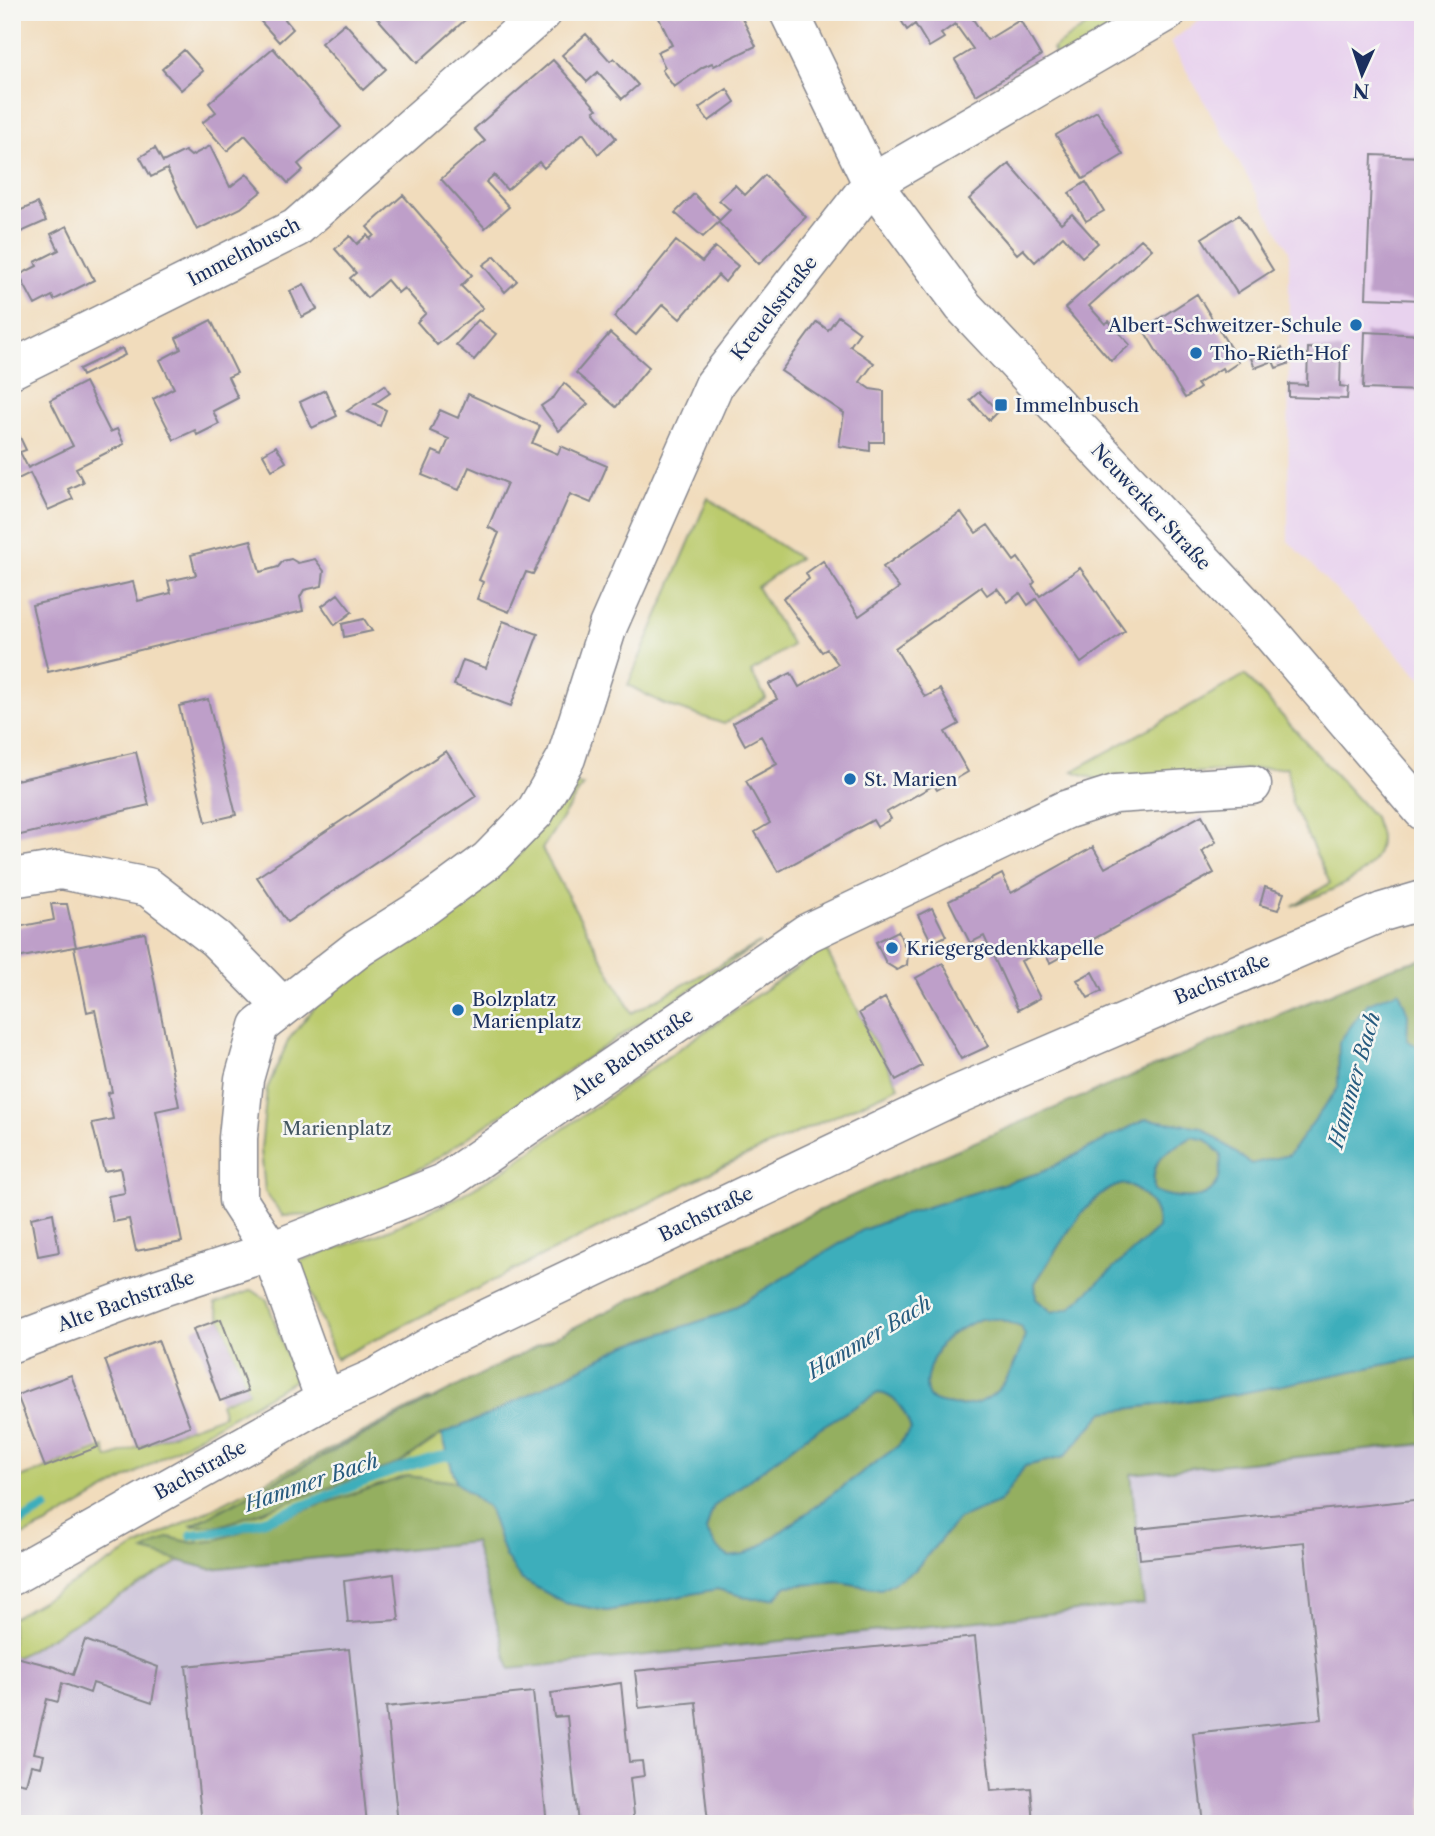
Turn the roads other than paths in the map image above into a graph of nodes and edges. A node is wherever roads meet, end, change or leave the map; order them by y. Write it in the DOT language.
graph roads {
  1 [pos="543,12"];
  2 [pos="789,12"];
  3 [pos="1167,12"];
  4 [pos="872,183"];
  5 [pos="12,369"];
  6 [pos="1252,785"];
  7 [pos="1423,811"];
  8 [pos="12,878"];
  9 [pos="1423,900"];
  10 [pos="282,1006"];
  11 [pos="271,1251"];
  12 [pos="12,1343"];
  13 [pos="325,1400"];
  14 [pos="12,1576"];
  1 -- 5 [label="street, Immelnbusch"];
  2 -- 4 [label="street, Neuwerker Straße"];
  3 -- 4 [label="street, Kreuelsstraße"];
  4 -- 7 [label="street, Neuwerker Straße"];
  4 -- 10 [label="street, Kreuelsstraße"];
  6 -- 11 [label="street, Alte Bachstraße"];
  8 -- 10 [label="street"];
  9 -- 13 [label="street, Bachstraße"];
  10 -- 11 [label="street"];
  11 -- 12 [label="street, Alte Bachstraße"];
  11 -- 13 [label="street"];
  13 -- 14 [label="street, Bachstraße"];
}
